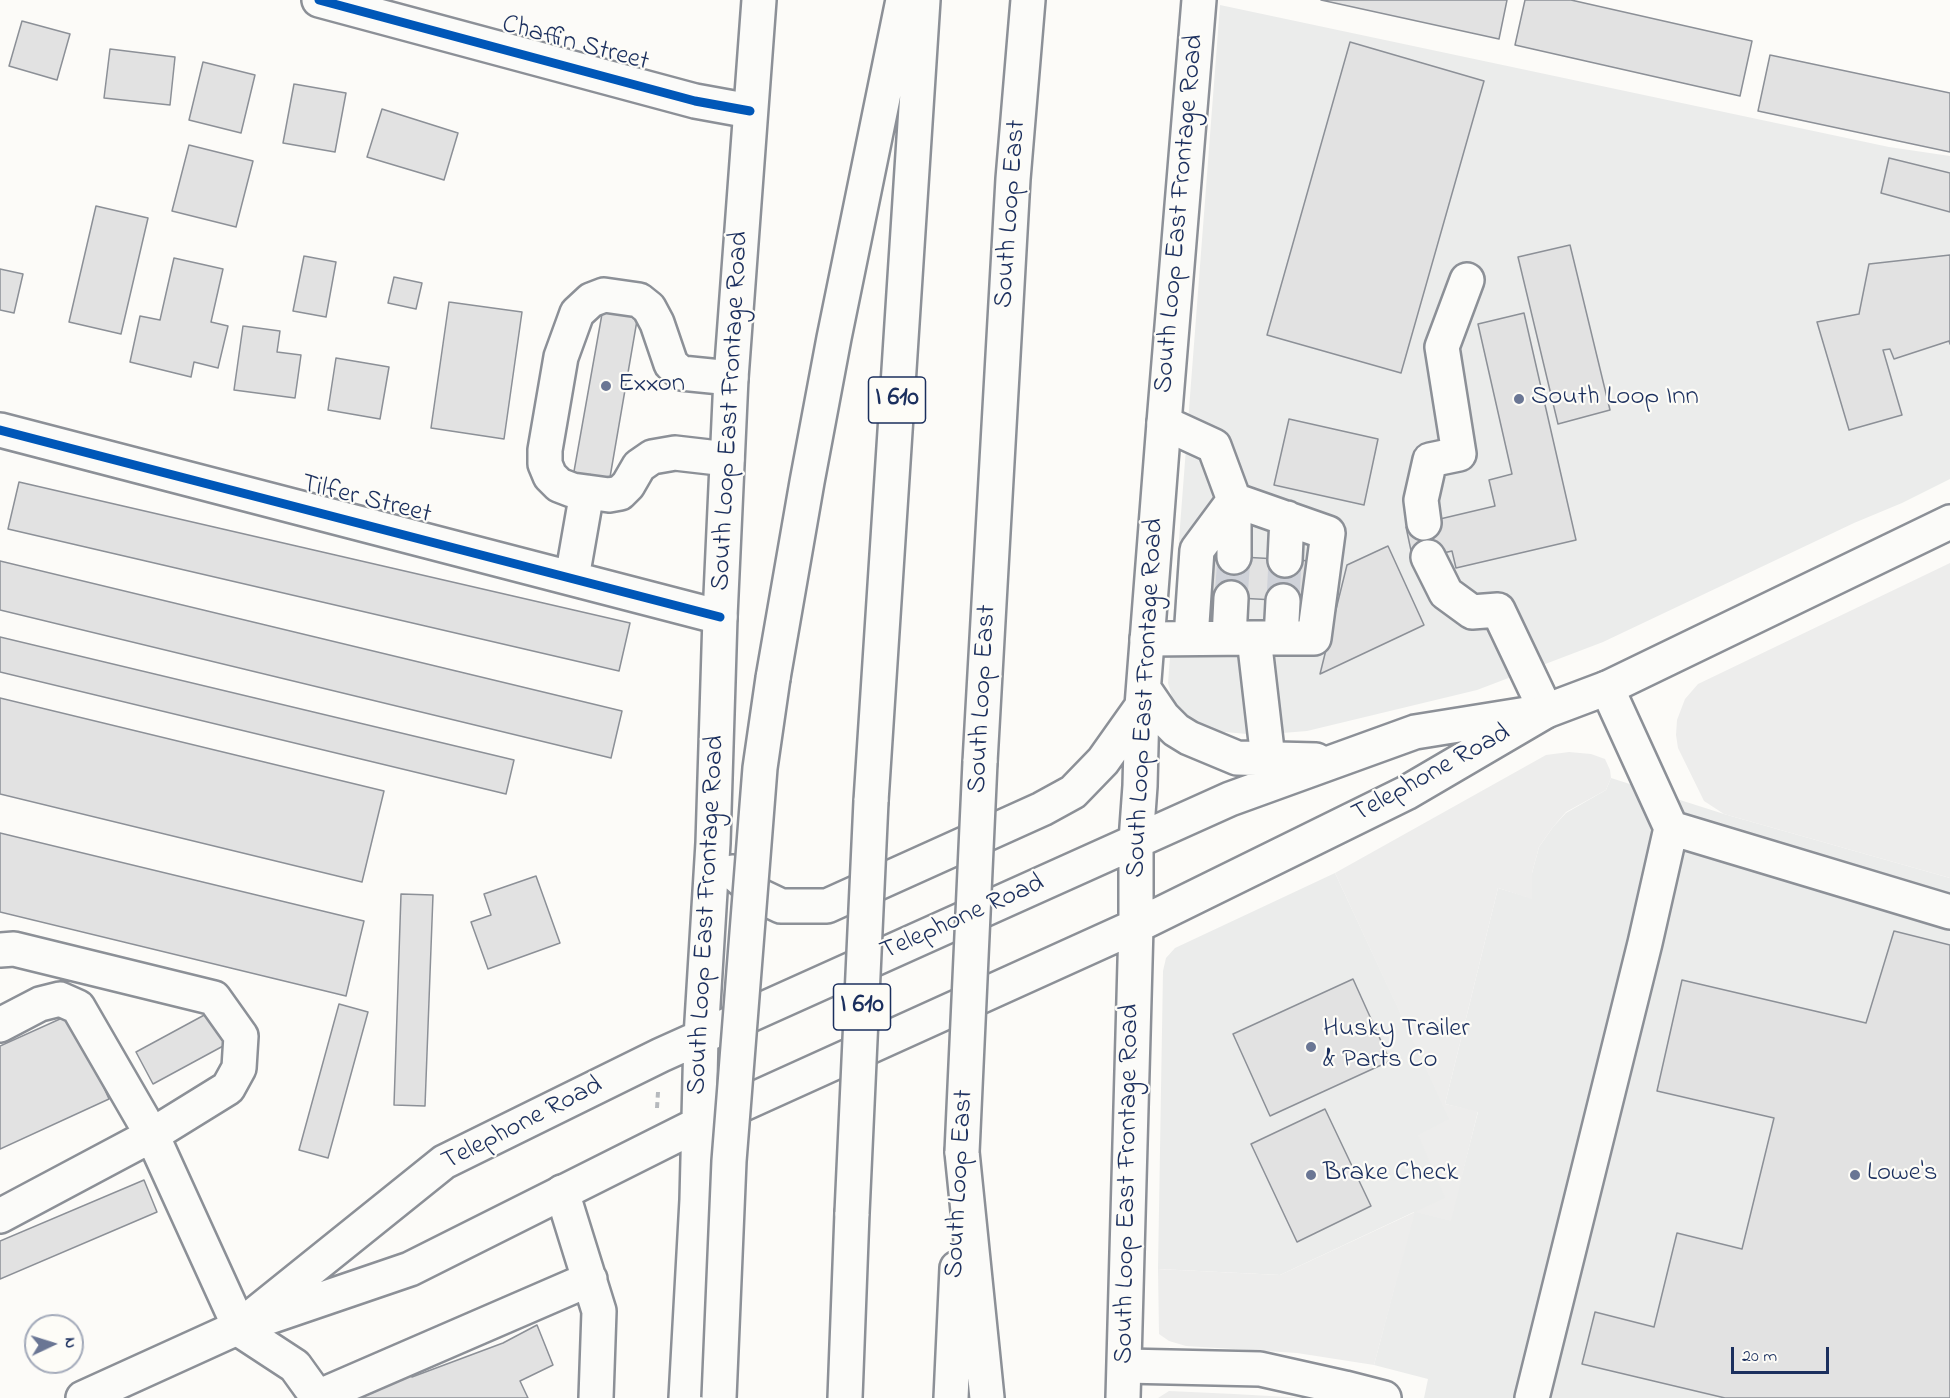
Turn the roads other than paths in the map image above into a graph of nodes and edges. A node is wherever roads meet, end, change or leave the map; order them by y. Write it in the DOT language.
graph roads {
  1 [pos="320,0"];
  2 [pos="759,0"];
  3 [pos="903,0"];
  4 [pos="923,0"];
  5 [pos="1028,0"];
  6 [pos="1199,0"];
  7 [pos="750,111"];
  8 [pos="1467,280"];
  9 [pos="731,378"];
  10 [pos="1164,423"];
  11 [pos="0,430"];
  12 [pos="727,459"];
  13 [pos="587,492"];
  14 [pos="1234,500"];
  15 [pos="1287,519"];
  16 [pos="1950,522"];
  17 [pos="1424,523"];
  18 [pos="1234,557"];
  19 [pos="1428,557"];
  20 [pos="1285,560"];
  21 [pos="572,578"];
  22 [pos="1232,598"];
  23 [pos="1283,601"];
  24 [pos="720,616"];
  25 [pos="1191,638"];
  26 [pos="1255,638"];
  27 [pos="1147,639"];
  28 [pos="1607,688"];
  29 [pos="1143,698"];
  30 [pos="1546,711"];
  31 [pos="1268,759"];
  32 [pos="1339,760"];
  33 [pos="1671,828"];
  34 [pos="1136,841"];
  35 [pos="713,843"];
  36 [pos="1950,912"];
  37 [pos="1136,926"];
  38 [pos="0,950"];
  39 [pos="0,1025"];
  40 [pos="701,1037"];
  41 [pos="699,1124"];
  42 [pos="152,1135"];
  43 [pos="962,1152"];
  44 [pos="562,1192"];
  45 [pos="0,1216"];
  46 [pos="590,1279"];
  47 [pos="238,1327"];
  48 [pos="1124,1382"];
  49 [pos="318,1397"];
  50 [pos="83,1398"];
  51 [pos="596,1398"];
  52 [pos="686,1398"];
  53 [pos="719,1398"];
  54 [pos="846,1398"];
  55 [pos="951,1398"];
  56 [pos="987,1398"];
  57 [pos="1384,1398"];
  58 [pos="1532,1398"];
  1 -- 7 [label="main road, Chaffin Street"];
  2 -- 7 [label="main road, South Loop East Frontage Road"];
  3 -- 53 [label="main road, bridge"];
  4 -- 54 [label="main road, I 610, bridge"];
  5 -- 43 [label="main road, South Loop East, bridge"];
  6 -- 10 [label="main road, South Loop East Frontage Road"];
  7 -- 9 [label="main road, South Loop East Frontage Road"];
  8 -- 17 [label="main road"];
  9 -- 12 [label="main road, South Loop East Frontage Road"];
  9 -- 13 [label="main road"];
  10 -- 14 [label="main road"];
  10 -- 27 [label="main road, South Loop East Frontage Road"];
  11 -- 21 [label="main road, Tilfer Street"];
  12 -- 13 [label="main road"];
  12 -- 24 [label="main road, South Loop East Frontage Road"];
  13 -- 21 [label="main road"];
  14 -- 15 [label="main road"];
  14 -- 18 [label="main road"];
  14 -- 25 [label="main road"];
  15 -- 20 [label="main road"];
  15 -- 26 [label="main road"];
  16 -- 28 [label="main road, Telephone Road"];
  19 -- 30 [label="main road"];
  21 -- 24 [label="main road, Tilfer Street"];
  22 -- 26 [label="main road"];
  23 -- 26 [label="main road"];
  24 -- 35 [label="main road, South Loop East Frontage Road"];
  25 -- 26 [label="main road"];
  25 -- 27 [label="main road"];
  26 -- 31 [label="main road"];
  27 -- 29 [label="main road, South Loop East Frontage Road"];
  28 -- 30 [label="main road, Telephone Road"];
  28 -- 33 [label="main road"];
  29 -- 31 [label="main road"];
  29 -- 34 [label="main road, South Loop East Frontage Road"];
  29 -- 35 [label="main road"];
  30 -- 32 [label="main road, Telephone Road"];
  30 -- 37 [label="main road, Telephone Road"];
  31 -- 32 [label="main road"];
  32 -- 34 [label="main road, Telephone Road"];
  33 -- 36 [label="main road"];
  33 -- 58 [label="main road"];
  34 -- 37 [label="main road, South Loop East Frontage Road"];
  34 -- 40 [label="main road, Telephone Road"];
  35 -- 40 [label="main road, South Loop East Frontage Road"];
  37 -- 41 [label="main road, Telephone Road"];
  37 -- 48 [label="main road, South Loop East Frontage Road"];
  38 -- 42 [label="main road"];
  39 -- 42 [label="main road"];
  40 -- 41 [label="main road, South Loop East Frontage Road"];
  40 -- 47 [label="main road, Telephone Road"];
  41 -- 44 [label="main road, Telephone Road"];
  41 -- 52 [label="main road, South Loop East Frontage Road"];
  42 -- 45 [label="main road"];
  42 -- 47 [label="main road"];
  43 -- 55 [label="main road, South Loop East"];
  43 -- 56 [label="main road"];
  44 -- 46 [label="main road"];
  44 -- 47 [label="main road, Telephone Road"];
  46 -- 49 [label="main road"];
  46 -- 51 [label="main road"];
  47 -- 49 [label="main road"];
  47 -- 50 [label="main road, Telephone Road"];
  48 -- 57 [label="main road"];
}
